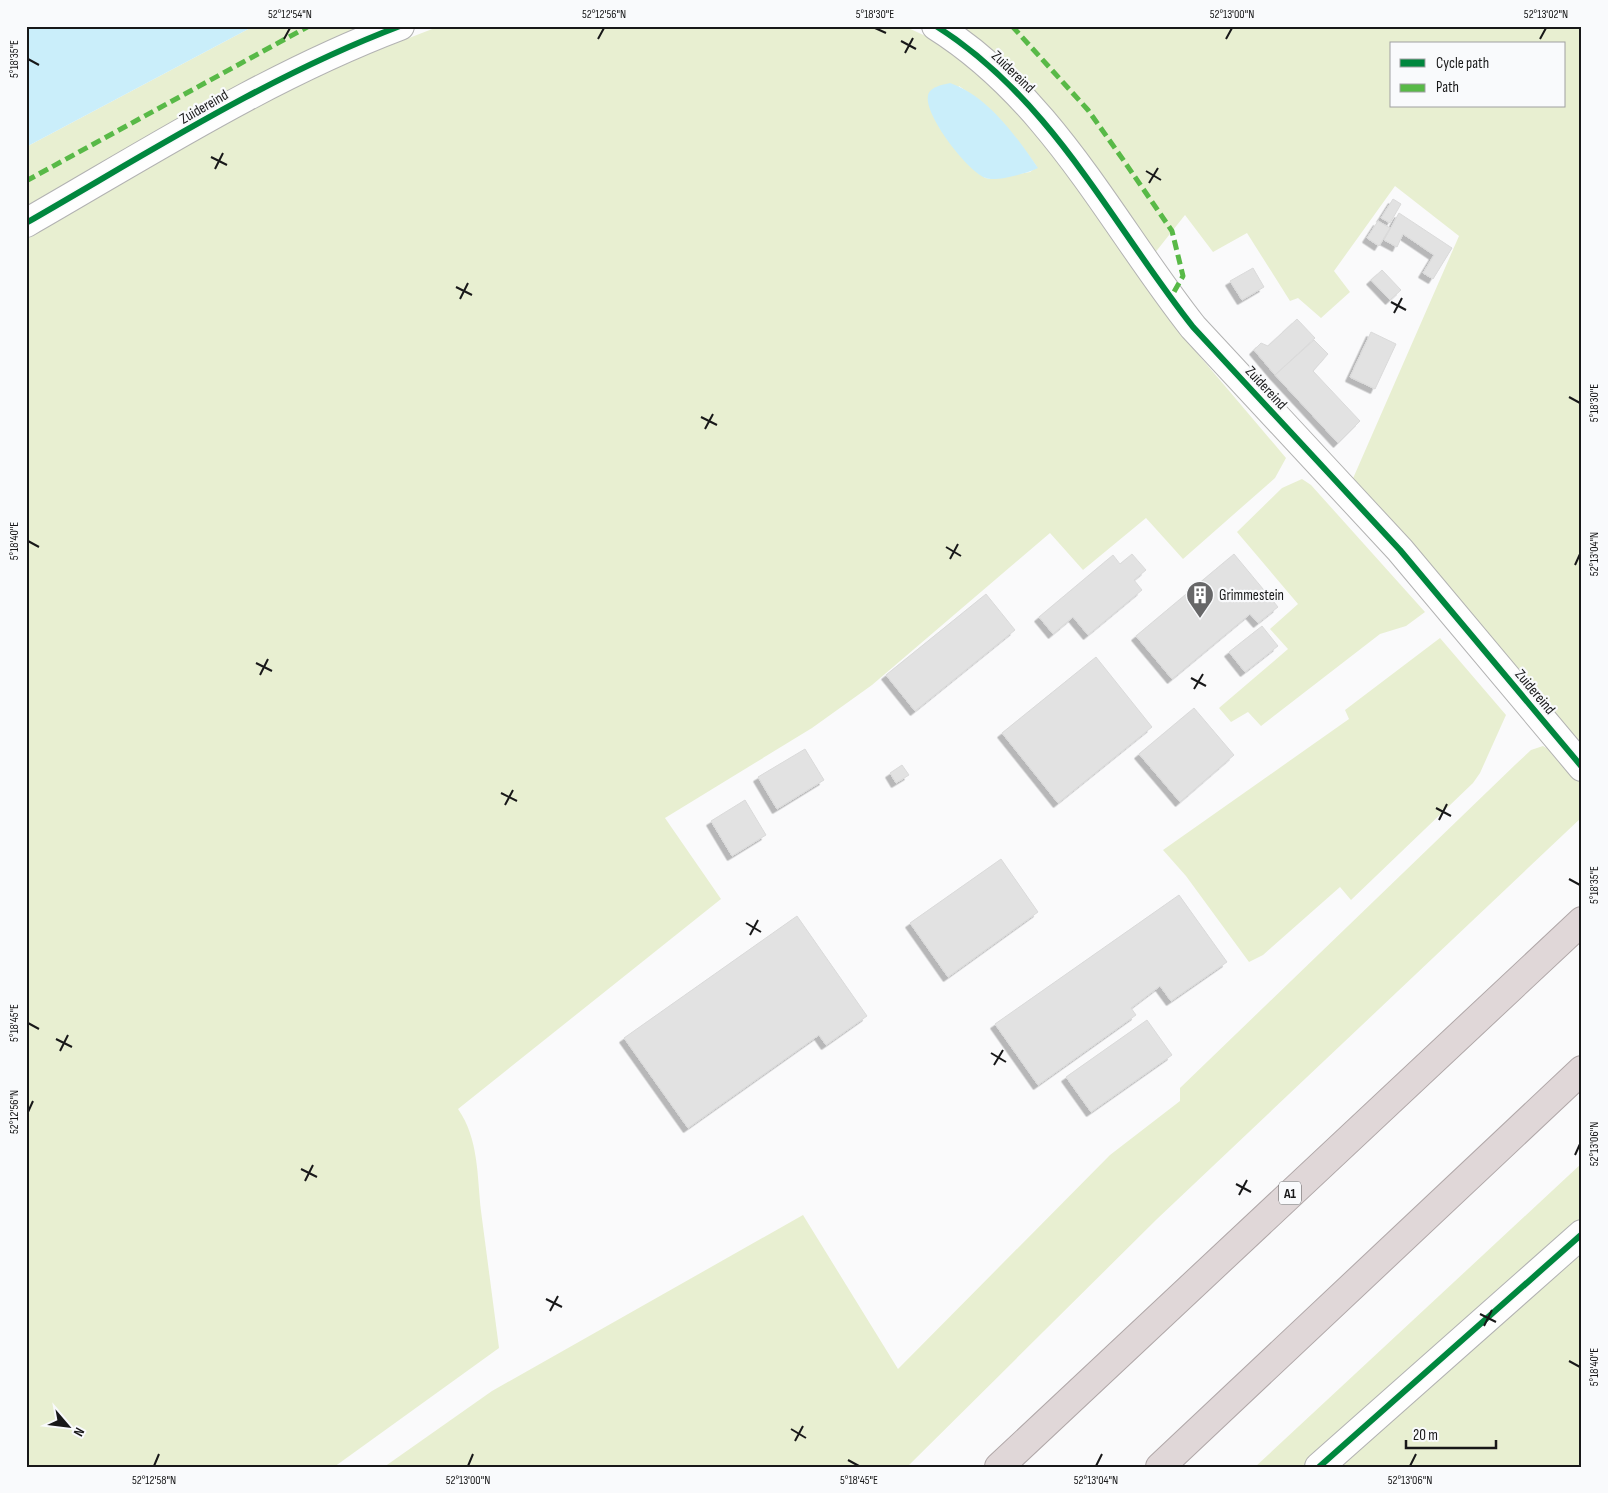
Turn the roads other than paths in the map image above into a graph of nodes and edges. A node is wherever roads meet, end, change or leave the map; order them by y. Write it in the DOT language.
graph roads {
  1 [pos="400,26"];
  2 [pos="936,26"];
  3 [pos="26,223"];
  4 [pos="1582,768"];
  5 [pos="1582,921"];
  6 [pos="1582,1070"];
  7 [pos="1582,1234"];
  8 [pos="998,1467"];
  9 [pos="1160,1467"];
  10 [pos="1319,1467"];
  1 -- 3 [label="street, Zuidereind"];
  2 -- 4 [label="street, Zuidereind"];
  5 -- 8 [label="highway, A1"];
  6 -- 9 [label="highway"];
  7 -- 10 [label="street"];
}
